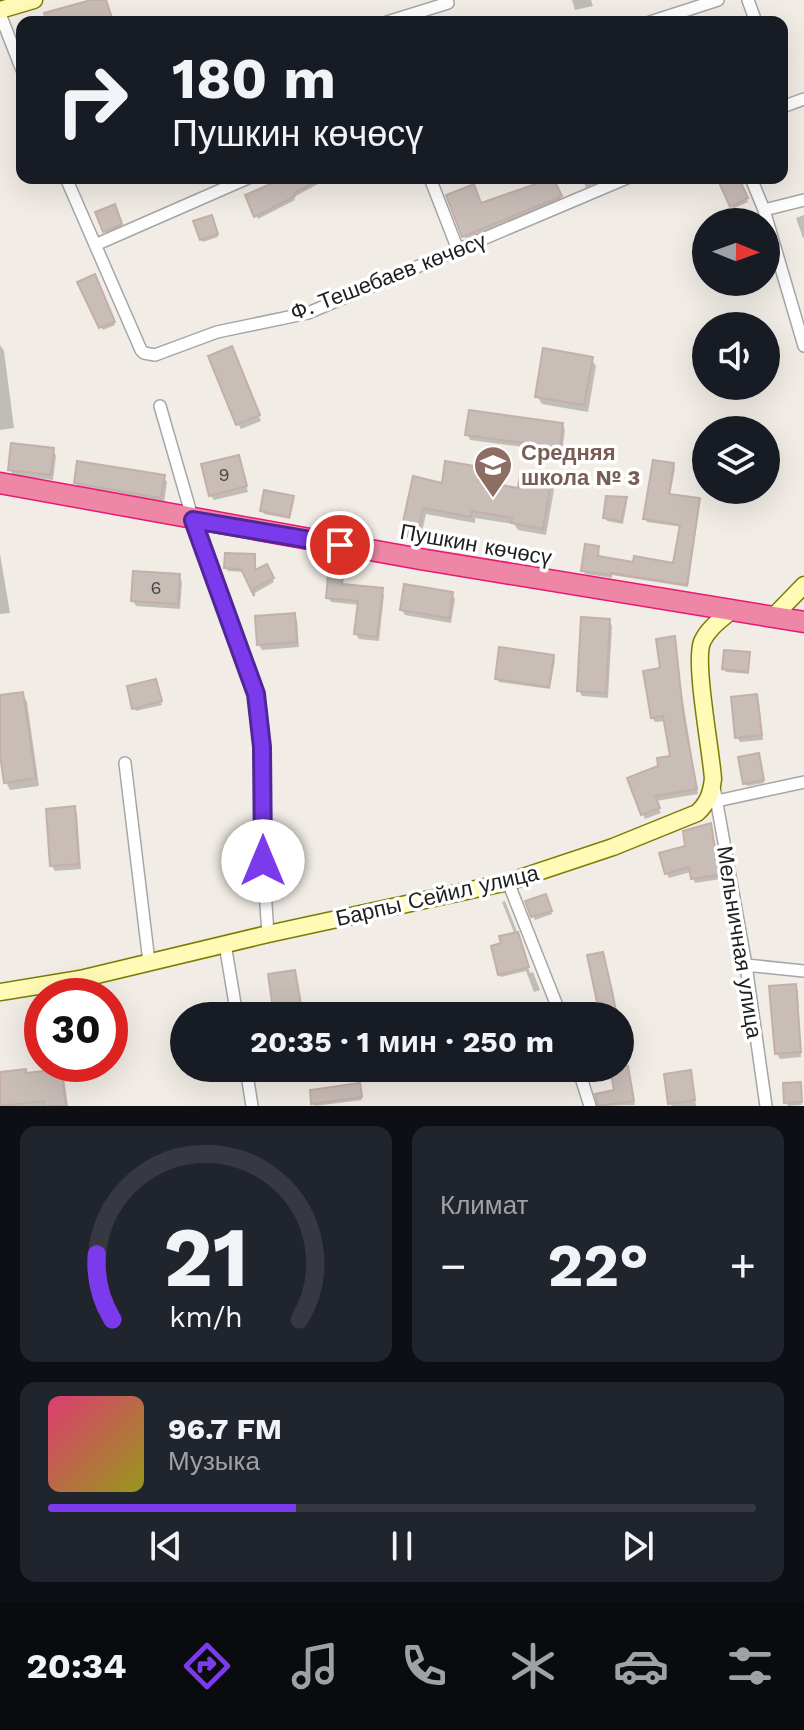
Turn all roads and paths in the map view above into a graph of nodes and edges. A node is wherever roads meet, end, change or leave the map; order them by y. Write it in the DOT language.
graph roads {
  1 [pos="34,0"];
  2 [pos="718,0"];
  3 [pos="448,3"];
  4 [pos="0,12"];
  5 [pos="406,16"];
  6 [pos="669,16"];
  7 [pos="16,54"];
  8 [pos="69,184"];
  9 [pos="234,184"];
  10 [pos="432,184"];
  11 [pos="613,184"];
  12 [pos="753,184"];
  13 [pos="804,200"];
  14 [pos="763,208"];
  15 [pos="772,208"];
  16 [pos="95,245"];
  17 [pos="458,250"];
  18 [pos="780,264"];
  19 [pos="804,346"];
  20 [pos="160,406"];
  21 [pos="0,483"];
  22 [pos="193,520"];
  23 [pos="804,585"];
  24 [pos="732,610"];
  25 [pos="773,617"];
  26 [pos="804,622"];
  27 [pos="125,763"];
  28 [pos="713,779"];
  29 [pos="804,782"];
  30 [pos="717,801"];
  31 [pos="508,882"];
  32 [pos="268,934"];
  33 [pos="225,944"];
  34 [pos="149,962"];
  35 [pos="746,965"];
  36 [pos="804,971"];
  37 [pos="0,992"];
  38 [pos="235,1002"];
  39 [pos="555,1002"];
  40 [pos="248,1082"];
  41 [pos="582,1082"];
  42 [pos="252,1106"];
  43 [pos="590,1106"];
  44 [pos="766,1106"];
  1 -- 4 [label="main road"];
  2 -- 6 [label="street"];
  3 -- 5 [label="street"];
  4 -- 7 [label="street"];
  8 -- 16 [label="street"];
  9 -- 16 [label="street"];
  10 -- 17 [label="street"];
  11 -- 17 [label="street, Ф. Тешебаев көчөсү"];
  12 -- 14 [label="street"];
  13 -- 15 [label="street"];
  16 -- 17 [label="street, Ф. Тешебаев көчөсү"];
  18 -- 19 [label="street"];
  20 -- 22 [label="street"];
  21 -- 22 [label="highway, Пушкин көчөсү"];
  22 -- 24 [label="highway, Пушкин көчөсү"];
  22 -- 32 [label="street"];
  23 -- 25 [label="main road"];
  24 -- 25 [label="highway, Пушкин көчөсү"];
  24 -- 28 [label="main road"];
  25 -- 26 [label="highway, Пушкин көчөсү"];
  27 -- 34 [label="street"];
  28 -- 30 [label="street, Мельничная улица"];
  28 -- 31 [label="main road, Барпы Сейил улица"];
  29 -- 30 [label="street"];
  30 -- 35 [label="street, Мельничная улица"];
  31 -- 32 [label="main road, Барпы Сейил улица"];
  31 -- 39 [label="street"];
  32 -- 33 [label="main road, Барпы Сейил улица"];
  33 -- 34 [label="main road, Барпы Сейил улица"];
  33 -- 38 [label="street"];
  34 -- 37 [label="main road, Барпы Сейил улица"];
  35 -- 36 [label="street"];
  35 -- 44 [label="street, Мельничная улица"];
  40 -- 42 [label="street"];
  41 -- 43 [label="street"];
}
